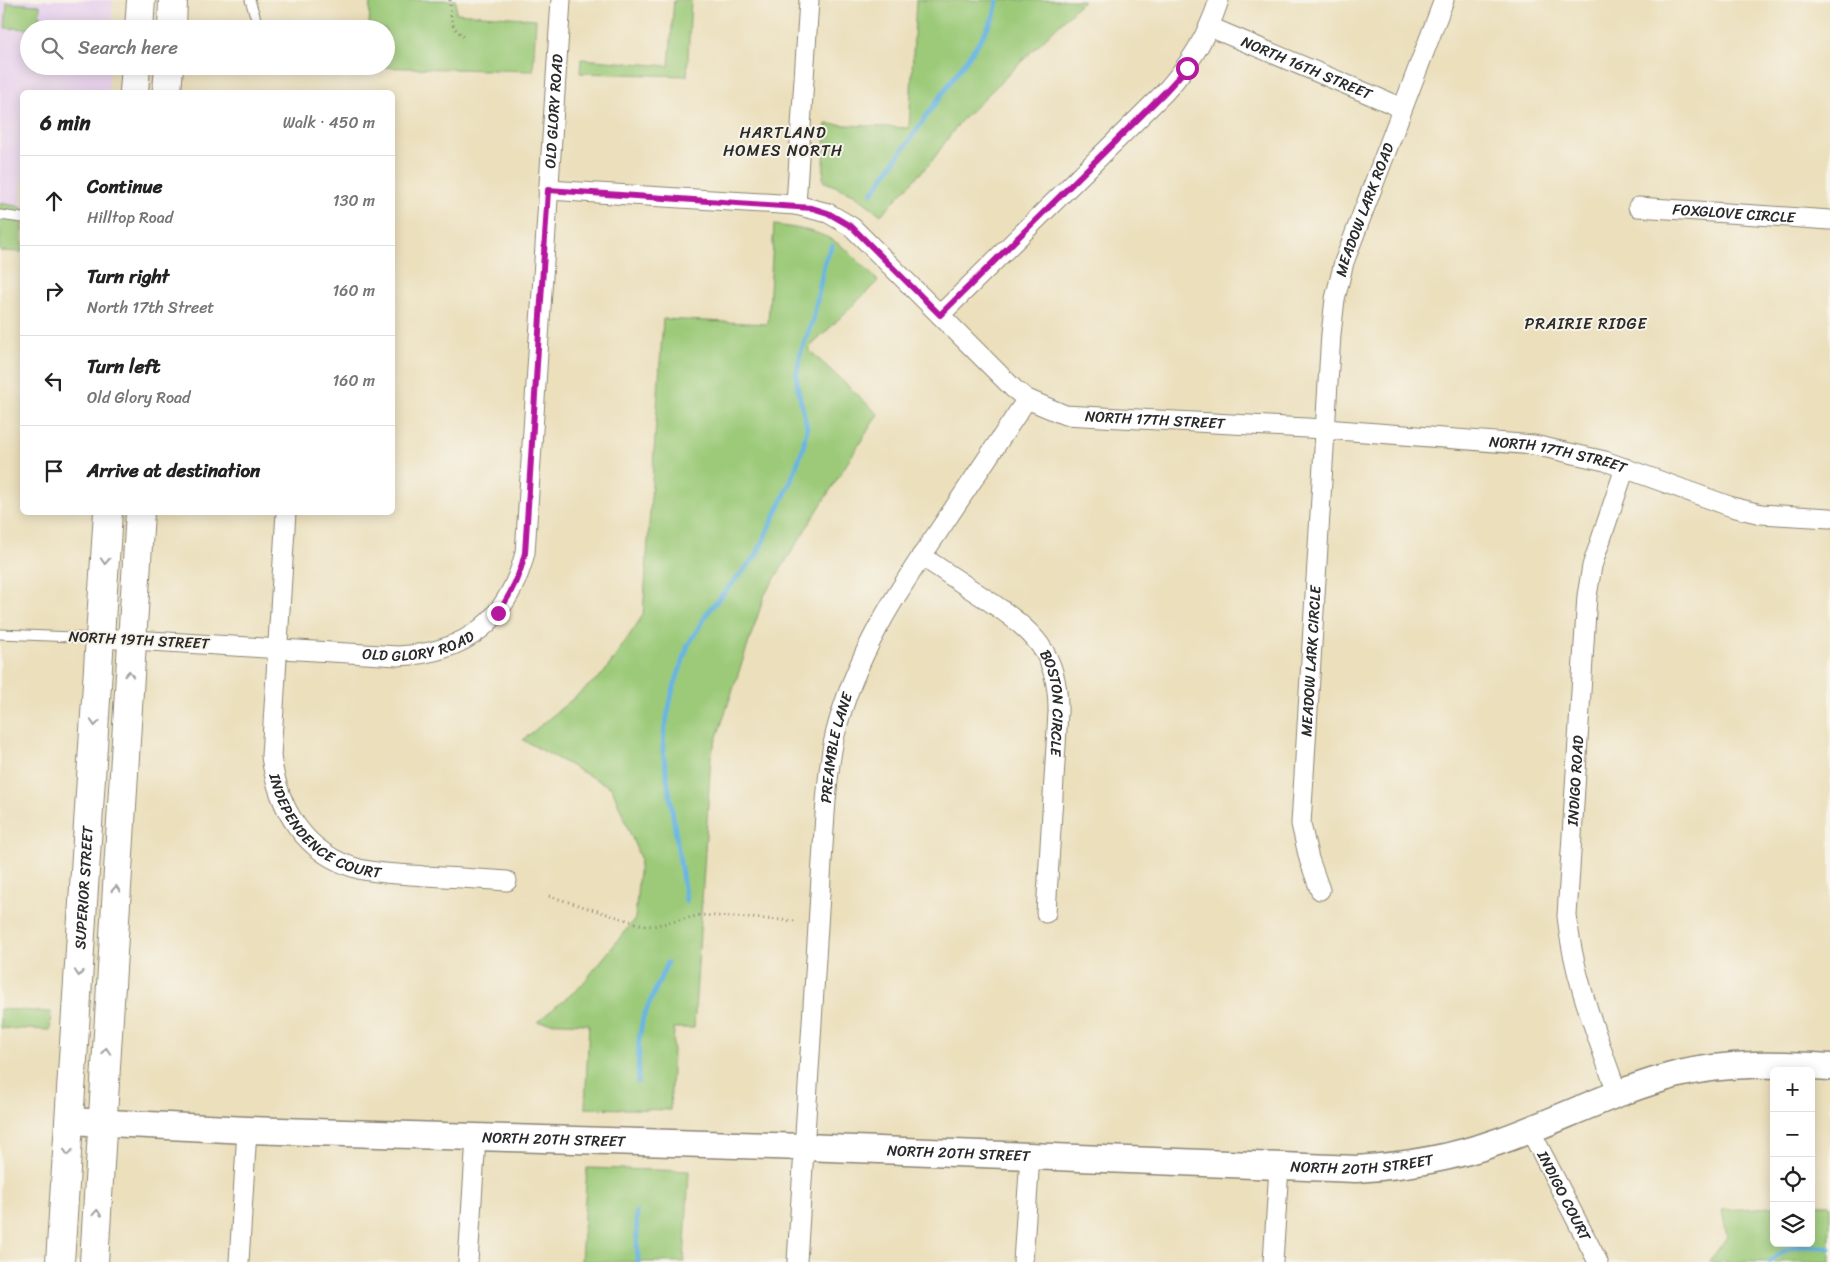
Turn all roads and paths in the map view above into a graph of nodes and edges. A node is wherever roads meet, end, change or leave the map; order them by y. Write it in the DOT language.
graph roads {
  1 [pos="141,0"];
  2 [pos="173,0"];
  3 [pos="250,0"];
  4 [pos="450,0"];
  5 [pos="561,0"];
  6 [pos="809,0"];
  7 [pos="1219,0"];
  8 [pos="1444,0"];
  9 [pos="140,20"];
  10 [pos="172,20"];
  11 [pos="256,20"];
  12 [pos="1210,27"];
  13 [pos="466,38"];
  14 [pos="135,75"];
  15 [pos="168,75"];
  16 [pos="134,90"];
  17 [pos="167,90"];
  18 [pos="1402,108"];
  19 [pos="548,190"];
  20 [pos="796,205"];
  21 [pos="1638,207"];
  22 [pos="0,215"];
  23 [pos="20,218"];
  24 [pos="1830,220"];
  25 [pos="940,315"];
  26 [pos="1027,399"];
  27 [pos="1325,429"];
  28 [pos="1625,468"];
  29 [pos="108,515"];
  30 [pos="140,515"];
  31 [pos="286,515"];
  32 [pos="1830,518"];
  33 [pos="921,556"];
  34 [pos="0,634"];
  35 [pos="100,638"];
  36 [pos="132,639"];
  37 [pos="277,648"];
  38 [pos="507,881"];
  39 [pos="1320,890"];
  40 [pos="549,896"];
  41 [pos="1046,913"];
  42 [pos="798,921"];
  43 [pos="1830,1067"];
  44 [pos="1617,1093"];
  45 [pos="70,1121"];
  46 [pos="102,1123"];
  47 [pos="247,1130"];
  48 [pos="1530,1130"];
  49 [pos="476,1138"];
  50 [pos="804,1147"];
  51 [pos="1030,1156"];
  52 [pos="1279,1167"];
  53 [pos="60,1262"];
  54 [pos="94,1262"];
  55 [pos="239,1262"];
  56 [pos="468,1262"];
  57 [pos="797,1262"];
  58 [pos="1023,1262"];
  59 [pos="1273,1262"];
  60 [pos="1598,1262"];
  1 -- 9 [label="main road"];
  2 -- 10 [label="main road"];
  3 -- 11 [label="lane"];
  4 -- 13 [label="path"];
  5 -- 19 [label="street, OLD GLORY ROAD"];
  6 -- 20 [label="street"];
  7 -- 12 [label="street"];
  8 -- 18 [label="street, MEADOW LARK ROAD"];
  12 -- 18 [label="street, NORTH 16TH STREET"];
  12 -- 25 [label="street"];
  14 -- 16 [label="main road"];
  15 -- 17 [label="main road"];
  18 -- 27 [label="street, MEADOW LARK ROAD"];
  19 -- 20 [label="street, NORTH 17TH STREET"];
  19 -- 37 [label="street, OLD GLORY ROAD"];
  20 -- 25 [label="street, NORTH 17TH STREET"];
  21 -- 24 [label="street, FOXGLOVE CIRCLE"];
  22 -- 23 [label="lane"];
  25 -- 26 [label="street, NORTH 17TH STREET"];
  26 -- 27 [label="street, NORTH 17TH STREET"];
  26 -- 33 [label="street, PREAMBLE LANE"];
  27 -- 28 [label="street, NORTH 17TH STREET"];
  27 -- 39 [label="street, MEADOW LARK CIRCLE"];
  28 -- 32 [label="street, NORTH 17TH STREET"];
  28 -- 44 [label="street, INDIGO ROAD"];
  29 -- 35 [label="main road, SUPERIOR STREET, one-way"];
  30 -- 36 [label="main road"];
  31 -- 37 [label="street, INDEPENDENCE COURT"];
  33 -- 41 [label="street, BOSTON CIRCLE"];
  33 -- 50 [label="street, PREAMBLE LANE"];
  34 -- 35 [label="lane, NORTH 19TH STREET"];
  35 -- 36 [label="street, NORTH 19TH STREET"];
  35 -- 45 [label="main road, SUPERIOR STREET, one-way"];
  36 -- 37 [label="street, NORTH 19TH STREET"];
  46 -- 36 [label="main road, one-way"];
  37 -- 38 [label="street, INDEPENDENCE COURT"];
  40 -- 42 [label="path"];
  43 -- 44 [label="street, NORTH 20TH STREET"];
  44 -- 48 [label="street, NORTH 20TH STREET"];
  45 -- 46 [label="street, NORTH 20TH STREET"];
  45 -- 53 [label="main road, SUPERIOR STREET, one-way"];
  46 -- 47 [label="street, NORTH 20TH STREET"];
  54 -- 46 [label="main road, one-way"];
  47 -- 49 [label="street, NORTH 20TH STREET"];
  47 -- 55 [label="street"];
  48 -- 52 [label="street, NORTH 20TH STREET"];
  48 -- 60 [label="street, INDIGO COURT"];
  49 -- 50 [label="street, NORTH 20TH STREET"];
  49 -- 56 [label="street"];
  50 -- 51 [label="street, NORTH 20TH STREET"];
  50 -- 57 [label="street, PREAMBLE LANE"];
  51 -- 52 [label="street, NORTH 20TH STREET"];
  51 -- 58 [label="street"];
  52 -- 59 [label="street"];
}
